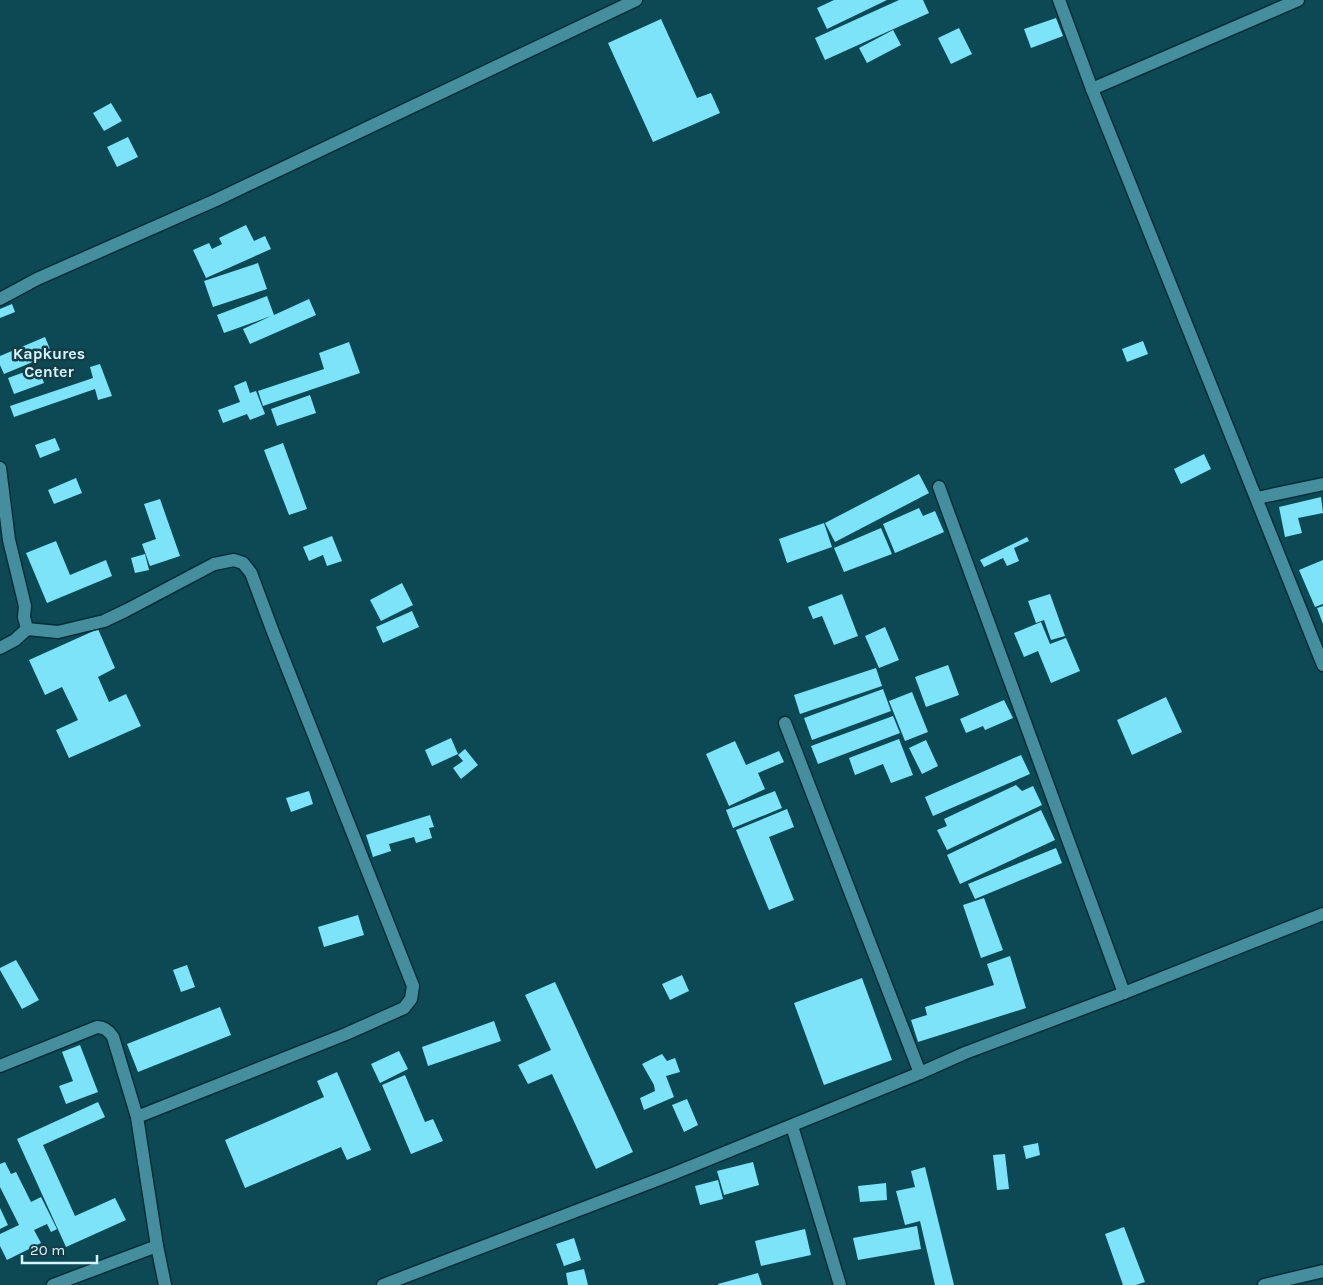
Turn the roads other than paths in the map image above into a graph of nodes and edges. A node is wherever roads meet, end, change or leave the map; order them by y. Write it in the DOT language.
graph roads {
  1 [pos="636,0"];
  2 [pos="1058,0"];
  3 [pos="1298,0"];
  4 [pos="1092,89"];
  5 [pos="0,299"];
  6 [pos="0,468"];
  7 [pos="1323,484"];
  8 [pos="939,487"];
  9 [pos="1257,498"];
  10 [pos="27,629"];
  11 [pos="0,648"];
  12 [pos="1323,665"];
  13 [pos="785,723"];
  14 [pos="1323,914"];
  15 [pos="1124,993"];
  16 [pos="0,1066"];
  17 [pos="920,1074"];
  18 [pos="137,1117"];
  19 [pos="792,1126"];
  20 [pos="157,1246"];
  21 [pos="1323,1271"];
  22 [pos="53,1285"];
  23 [pos="165,1285"];
  24 [pos="383,1285"];
  25 [pos="840,1285"];
  26 [pos="1264,1285"];
  1 -- 5 [label="street"];
  2 -- 4 [label="street"];
  3 -- 4 [label="street"];
  4 -- 9 [label="street"];
  6 -- 10 [label="street"];
  7 -- 9 [label="street"];
  8 -- 15 [label="street"];
  9 -- 12 [label="street"];
  10 -- 11 [label="street"];
  10 -- 18 [label="street"];
  13 -- 17 [label="street"];
  14 -- 15 [label="street"];
  15 -- 17 [label="street"];
  16 -- 18 [label="street"];
  17 -- 19 [label="street"];
  18 -- 20 [label="street"];
  19 -- 24 [label="street"];
  19 -- 25 [label="street"];
  20 -- 22 [label="street"];
  20 -- 23 [label="street"];
  21 -- 26 [label="street"];
}
